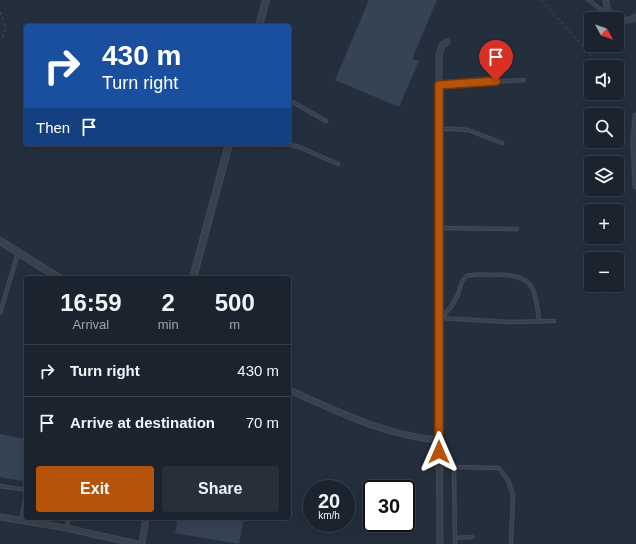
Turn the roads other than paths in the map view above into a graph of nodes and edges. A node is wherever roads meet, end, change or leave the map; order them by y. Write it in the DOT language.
graph roads {
  1 [pos="266,0"];
  2 [pos="589,0"];
  3 [pos="606,0"];
  4 [pos="606,12"];
  5 [pos="609,12"];
  6 [pos="635,19"];
  7 [pos="624,20"];
  8 [pos="260,24"];
  9 [pos="446,42"];
  10 [pos="524,80"];
  11 [pos="439,85"];
  12 [pos="291,101"];
  13 [pos="636,116"];
  14 [pos="326,121"];
  15 [pos="438,129"];
  16 [pos="502,143"];
  17 [pos="291,145"];
  18 [pos="228,146"];
  19 [pos="338,164"];
  20 [pos="636,186"];
  21 [pos="438,228"];
  22 [pos="517,229"];
  23 [pos="0,241"];
  24 [pos="18,252"];
  25 [pos="56,276"];
  26 [pos="194,276"];
  27 [pos="0,313"];
  28 [pos="439,318"];
  29 [pos="539,321"];
  30 [pos="554,321"];
  31 [pos="291,391"];
  32 [pos="439,440"];
  33 [pos="439,464"];
  34 [pos="454,467"];
  35 [pos="0,486"];
  36 [pos="24,490"];
  37 [pos="24,505"];
  38 [pos="0,517"];
  39 [pos="21,520"];
  40 [pos="68,520"];
  41 [pos="146,520"];
  42 [pos="66,528"];
  43 [pos="472,537"];
  44 [pos="455,538"];
  45 [pos="137,544"];
  46 [pos="142,544"];
  47 [pos="440,544"];
  48 [pos="455,544"];
  49 [pos="511,544"];
  1 -- 8 [label="street"];
  2 -- 4 [label="lane"];
  3 -- 5 [label="street"];
  6 -- 7 [label="street"];
  9 -- 11 [label="street"];
  10 -- 11 [label="lane"];
  11 -- 15 [label="street"];
  12 -- 14 [label="lane"];
  13 -- 20 [label="street"];
  15 -- 16 [label="lane"];
  15 -- 21 [label="street"];
  17 -- 19 [label="lane"];
  18 -- 26 [label="street"];
  21 -- 22 [label="lane"];
  21 -- 28 [label="street"];
  23 -- 24 [label="street"];
  24 -- 25 [label="street"];
  24 -- 27 [label="lane"];
  28 -- 29 [label="lane"];
  28 -- 29 [label="lane"];
  28 -- 32 [label="street"];
  29 -- 30 [label="lane"];
  31 -- 32 [label="street"];
  32 -- 33 [label="street"];
  33 -- 34 [label="lane"];
  33 -- 47 [label="street"];
  34 -- 44 [label="lane"];
  34 -- 49 [label="lane"];
  35 -- 36 [label="lane"];
  37 -- 39 [label="lane"];
  38 -- 39 [label="street"];
  39 -- 42 [label="street"];
  40 -- 42 [label="lane"];
  41 -- 46 [label="street"];
  42 -- 45 [label="street"];
  43 -- 44 [label="lane"];
  44 -- 48 [label="lane"];
}
